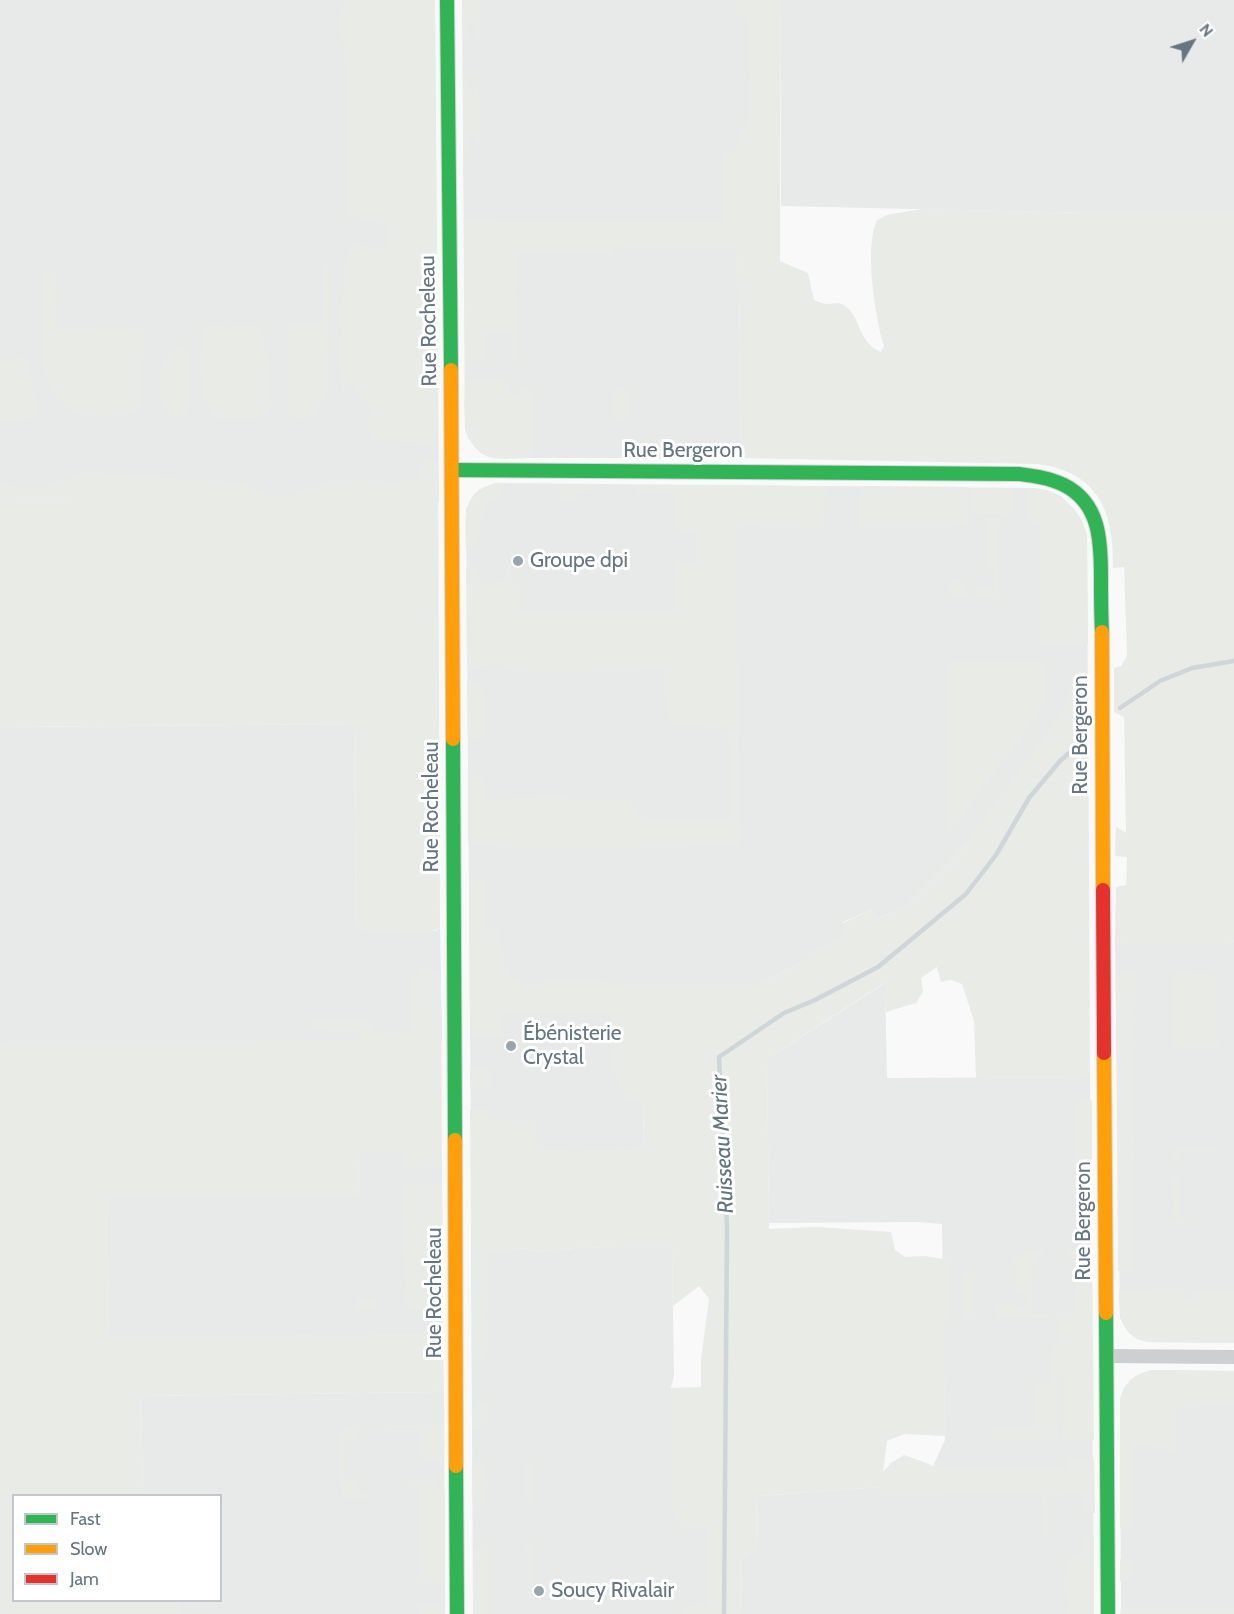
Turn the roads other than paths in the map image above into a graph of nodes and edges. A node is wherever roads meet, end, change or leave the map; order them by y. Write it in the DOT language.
graph roads {
  1 [pos="447,0"];
  2 [pos="452,470"];
  3 [pos="1106,1356"];
  4 [pos="1234,1357"];
  5 [pos="458,1614"];
  6 [pos="1108,1614"];
  1 -- 2 [label="street, Rue Rocheleau"];
  2 -- 3 [label="street, Rue Bergeron"];
  2 -- 5 [label="street, Rue Rocheleau"];
  3 -- 4 [label="street"];
  3 -- 6 [label="street, Rue Bergeron"];
}
